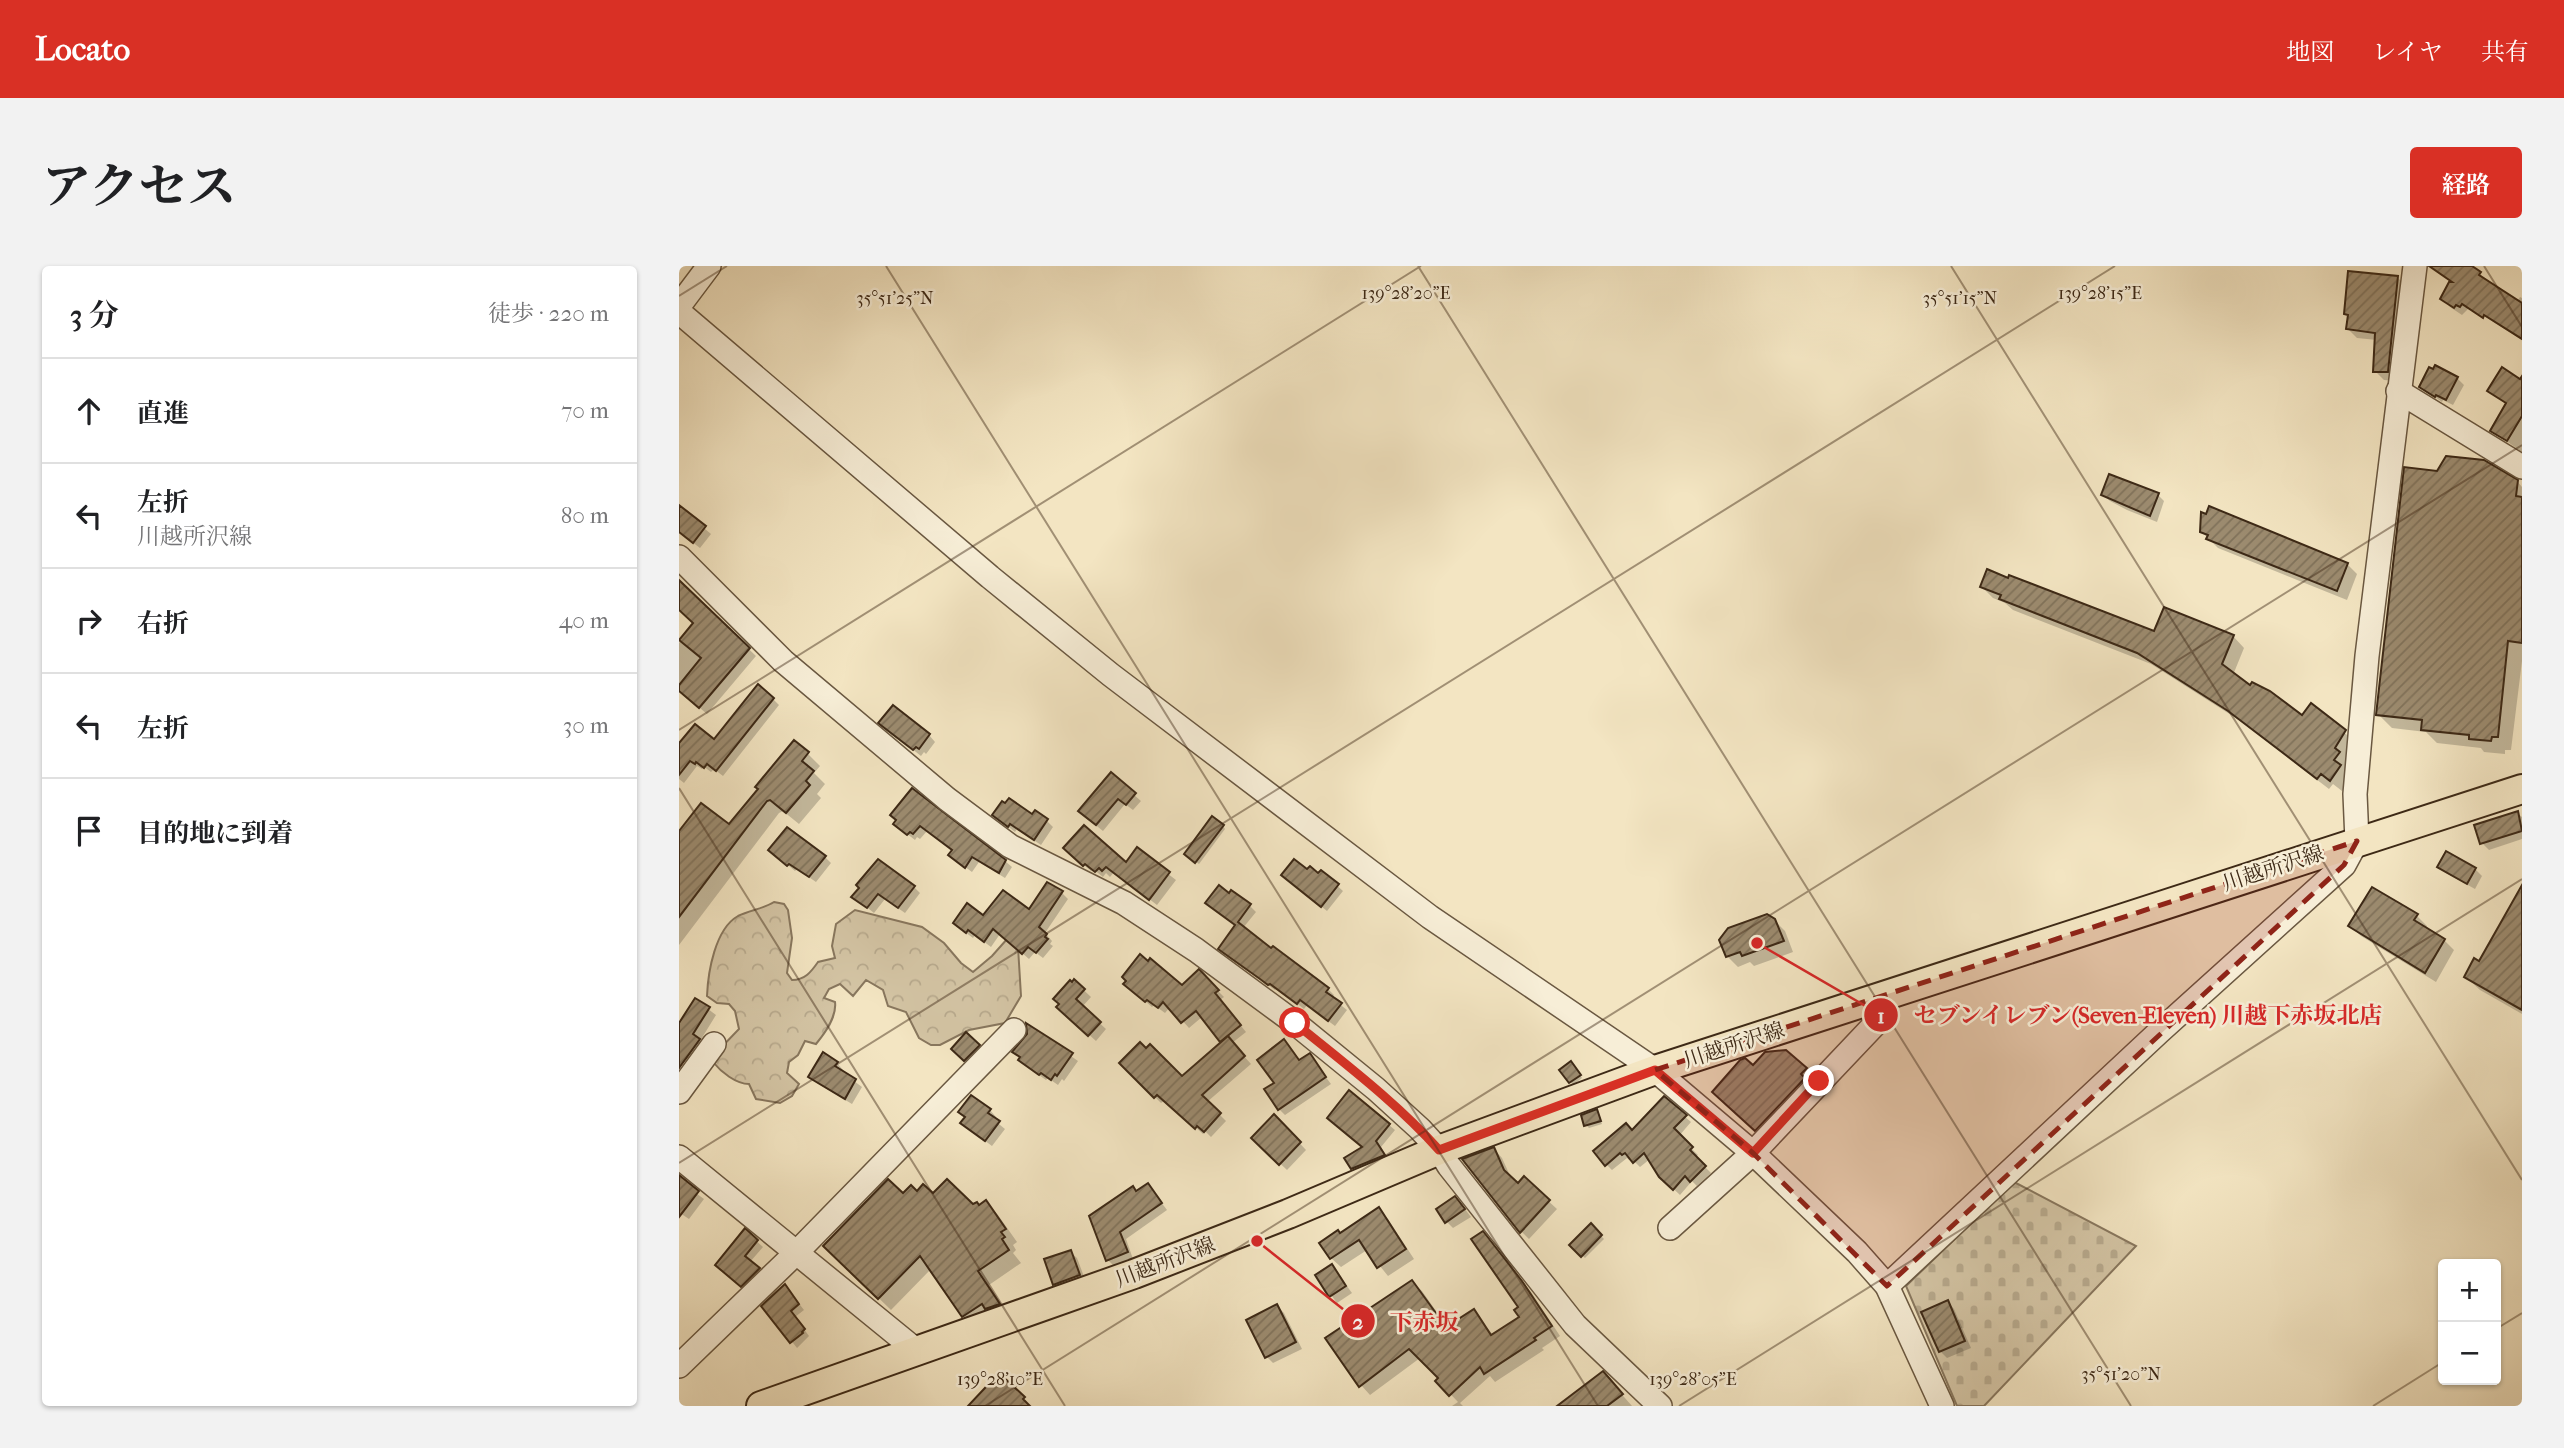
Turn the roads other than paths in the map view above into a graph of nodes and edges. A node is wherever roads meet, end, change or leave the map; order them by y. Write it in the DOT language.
graph roads {
  1 [pos="709,266"];
  2 [pos="2415,266"];
  3 [pos="679,306"];
  4 [pos="679,312"];
  5 [pos="2398,391"];
  6 [pos="2522,467"];
  7 [pos="679,557"];
  8 [pos="2522,789"];
  9 [pos="2357,841"];
  10 [pos="1875,999"];
  11 [pos="1014,1030"];
  12 [pos="714,1044"];
  13 [pos="1655,1070"];
  14 [pos="679,1092"];
  15 [pos="1439,1150"];
  16 [pos="1753,1153"];
  17 [pos="679,1157"];
  18 [pos="1669,1228"];
  19 [pos="797,1252"];
  20 [pos="1887,1286"];
  21 [pos="917,1351"];
  22 [pos="679,1366"];
  23 [pos="761,1406"];
  24 [pos="1660,1406"];
  25 [pos="1942,1406"];
  1 -- 3 [label="street"];
  2 -- 5 [label="street"];
  4 -- 13 [label="street"];
  5 -- 6 [label="street"];
  5 -- 9 [label="street"];
  7 -- 15 [label="street"];
  8 -- 9 [label="main road, 川越所沢線"];
  9 -- 10 [label="main road, 川越所沢線"];
  9 -- 20 [label="street"];
  10 -- 13 [label="main road, 川越所沢線"];
  10 -- 16 [label="street"];
  11 -- 19 [label="street"];
  12 -- 14 [label="street"];
  13 -- 15 [label="main road, 川越所沢線"];
  13 -- 16 [label="street"];
  15 -- 21 [label="main road, 川越所沢線"];
  15 -- 24 [label="street"];
  16 -- 18 [label="street"];
  16 -- 20 [label="street"];
  17 -- 19 [label="street"];
  19 -- 21 [label="street"];
  19 -- 22 [label="street"];
  20 -- 25 [label="street"];
  21 -- 23 [label="main road, 川越所沢線"];
}
